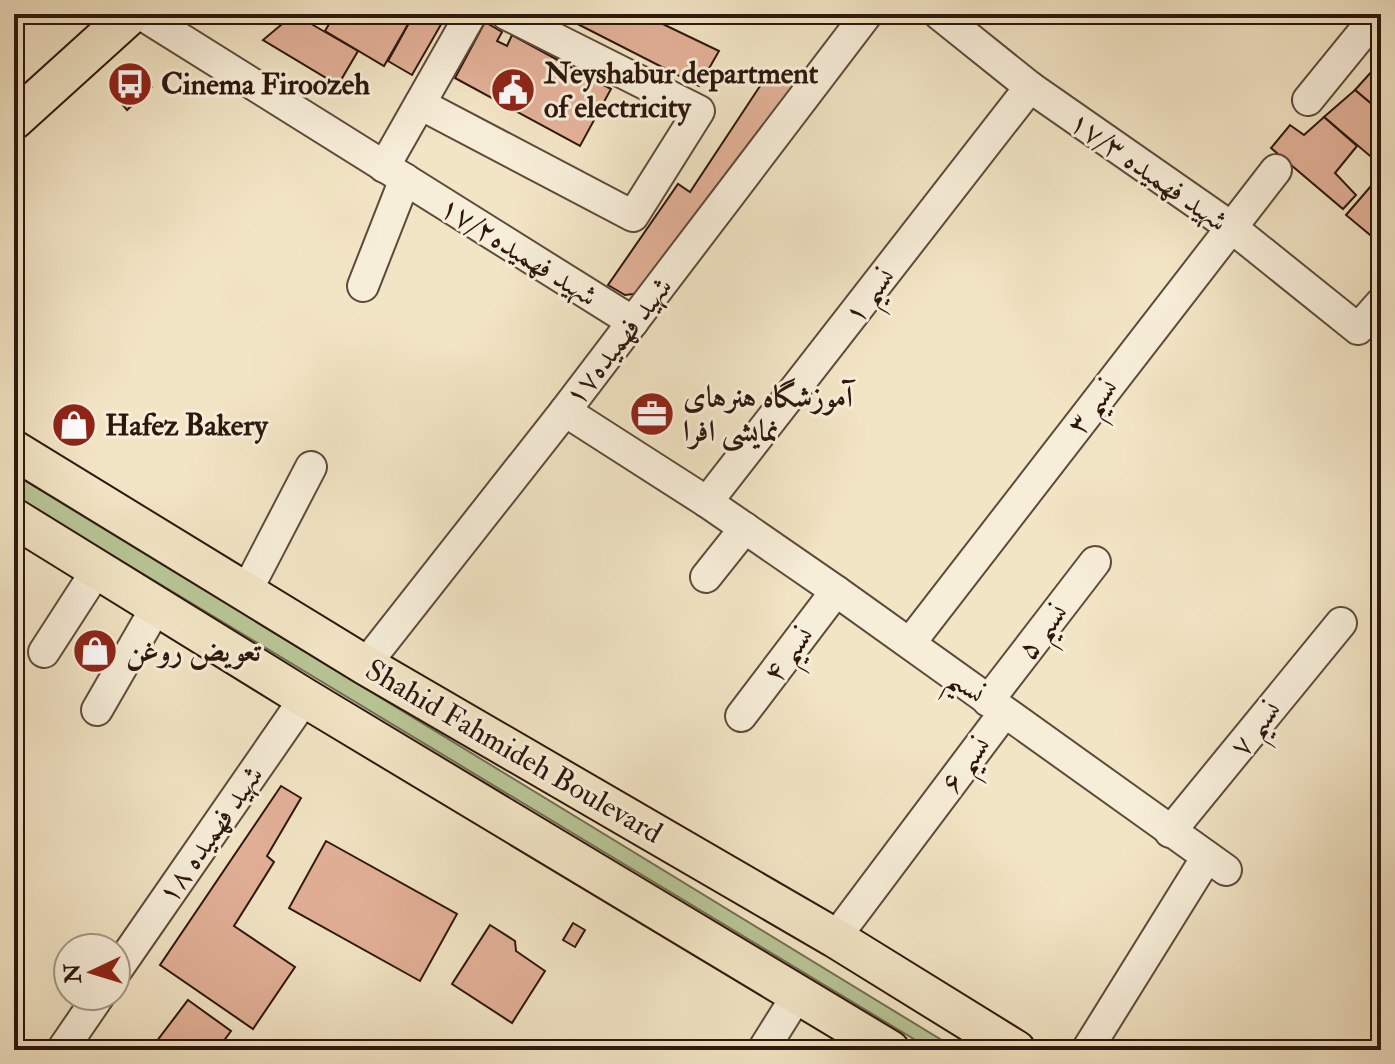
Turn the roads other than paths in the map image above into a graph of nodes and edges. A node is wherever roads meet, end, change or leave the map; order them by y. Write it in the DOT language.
graph roads {
  1 [pos="131,14"];
  2 [pos="141,14"];
  3 [pos="471,14"];
  4 [pos="506,14"];
  5 [pos="867,14"];
  6 [pos="939,14"];
  7 [pos="1378,14"];
  8 [pos="1030,87"];
  9 [pos="1308,100"];
  10 [pos="420,104"];
  11 [pos="14,120"];
  12 [pos="1276,170"];
  13 [pos="395,173"];
  14 [pos="1231,227"];
  15 [pos="363,286"];
  16 [pos="1381,303"];
  17 [pos="633,322"];
  18 [pos="565,411"];
  19 [pos="14,450"];
  20 [pos="311,467"];
  21 [pos="707,502"];
  22 [pos="14,518"];
  23 [pos="745,528"];
  24 [pos="1095,562"];
  25 [pos="97,570"];
  26 [pos="706,577"];
  27 [pos="836,591"];
  28 [pos="246,592"];
  29 [pos="157,606"];
  30 [pos="1341,623"];
  31 [pos="910,643"];
  32 [pos="44,652"];
  33 [pos="365,665"];
  34 [pos="305,698"];
  35 [pos="996,707"];
  36 [pos="97,710"];
  37 [pos="741,716"];
  38 [pos="1170,832"];
  39 [pos="835,938"];
  40 [pos="132,948"];
  41 [pos="798,994"];
  42 [pos="88,1012"];
  43 [pos="62,1050"];
  44 [pos="763,1050"];
  45 [pos="890,1050"];
  46 [pos="1016,1050"];
  47 [pos="1087,1050"];
  1 -- 11 [label="main road"];
  2 -- 13 [label="street, شهید فهمیده۱۷/۲"];
  3 -- 10 [label="street"];
  4 -- 10 [label="street"];
  5 -- 17 [label="street, شهید فهمیده۱۷"];
  6 -- 8 [label="street, شهید فهمیده ۱۷/۳"];
  7 -- 9 [label="street"];
  8 -- 14 [label="street, شهید فهمیده ۱۷/۳"];
  8 -- 21 [label="street, نسیم ۱"];
  10 -- 13 [label="street"];
  12 -- 14 [label="street, نسیم ۳"];
  13 -- 15 [label="street"];
  13 -- 17 [label="street, شهید فهمیده۱۷/۲"];
  14 -- 16 [label="street, شهید فهمیده ۱۷/۳"];
  14 -- 31 [label="street, نسیم ۳"];
  17 -- 18 [label="street, شهید فهمیده۱۷"];
  18 -- 21 [label="street, نسیم"];
  18 -- 33 [label="street, شهید فهمیده۱۷"];
  19 -- 28 [label="main road, Shahid Fahmideh Boulevard"];
  20 -- 28 [label="street"];
  21 -- 23 [label="street, نسیم"];
  22 -- 25 [label="main road, Shahid Fahmideh Boulevard"];
  23 -- 26 [label="street"];
  23 -- 27 [label="street, نسیم"];
  24 -- 35 [label="street, نسیم ۵"];
  25 -- 29 [label="main road, Shahid Fahmideh Boulevard"];
  25 -- 32 [label="street"];
  27 -- 31 [label="street, نسیم"];
  27 -- 37 [label="street, نسیم ۴"];
  28 -- 33 [label="main road, Shahid Fahmideh Boulevard"];
  29 -- 34 [label="main road, Shahid Fahmideh Boulevard"];
  29 -- 36 [label="street"];
  30 -- 38 [label="street, نسیم ۷"];
  31 -- 35 [label="street, نسیم"];
  33 -- 39 [label="main road, Shahid Fahmideh Boulevard"];
  34 -- 40 [label="street, شهید فهمیده ۱۸"];
  34 -- 41 [label="main road, Shahid Fahmideh Boulevard"];
  35 -- 38 [label="street, نسیم"];
  35 -- 39 [label="street, نسیم ۶"];
  38 -- 47 [label="street, نسیم"];
  39 -- 46 [label="main road, Shahid Fahmideh Boulevard"];
  41 -- 44 [label="street"];
  41 -- 45 [label="main road, Shahid Fahmideh Boulevard"];
  42 -- 43 [label="street"];
}
